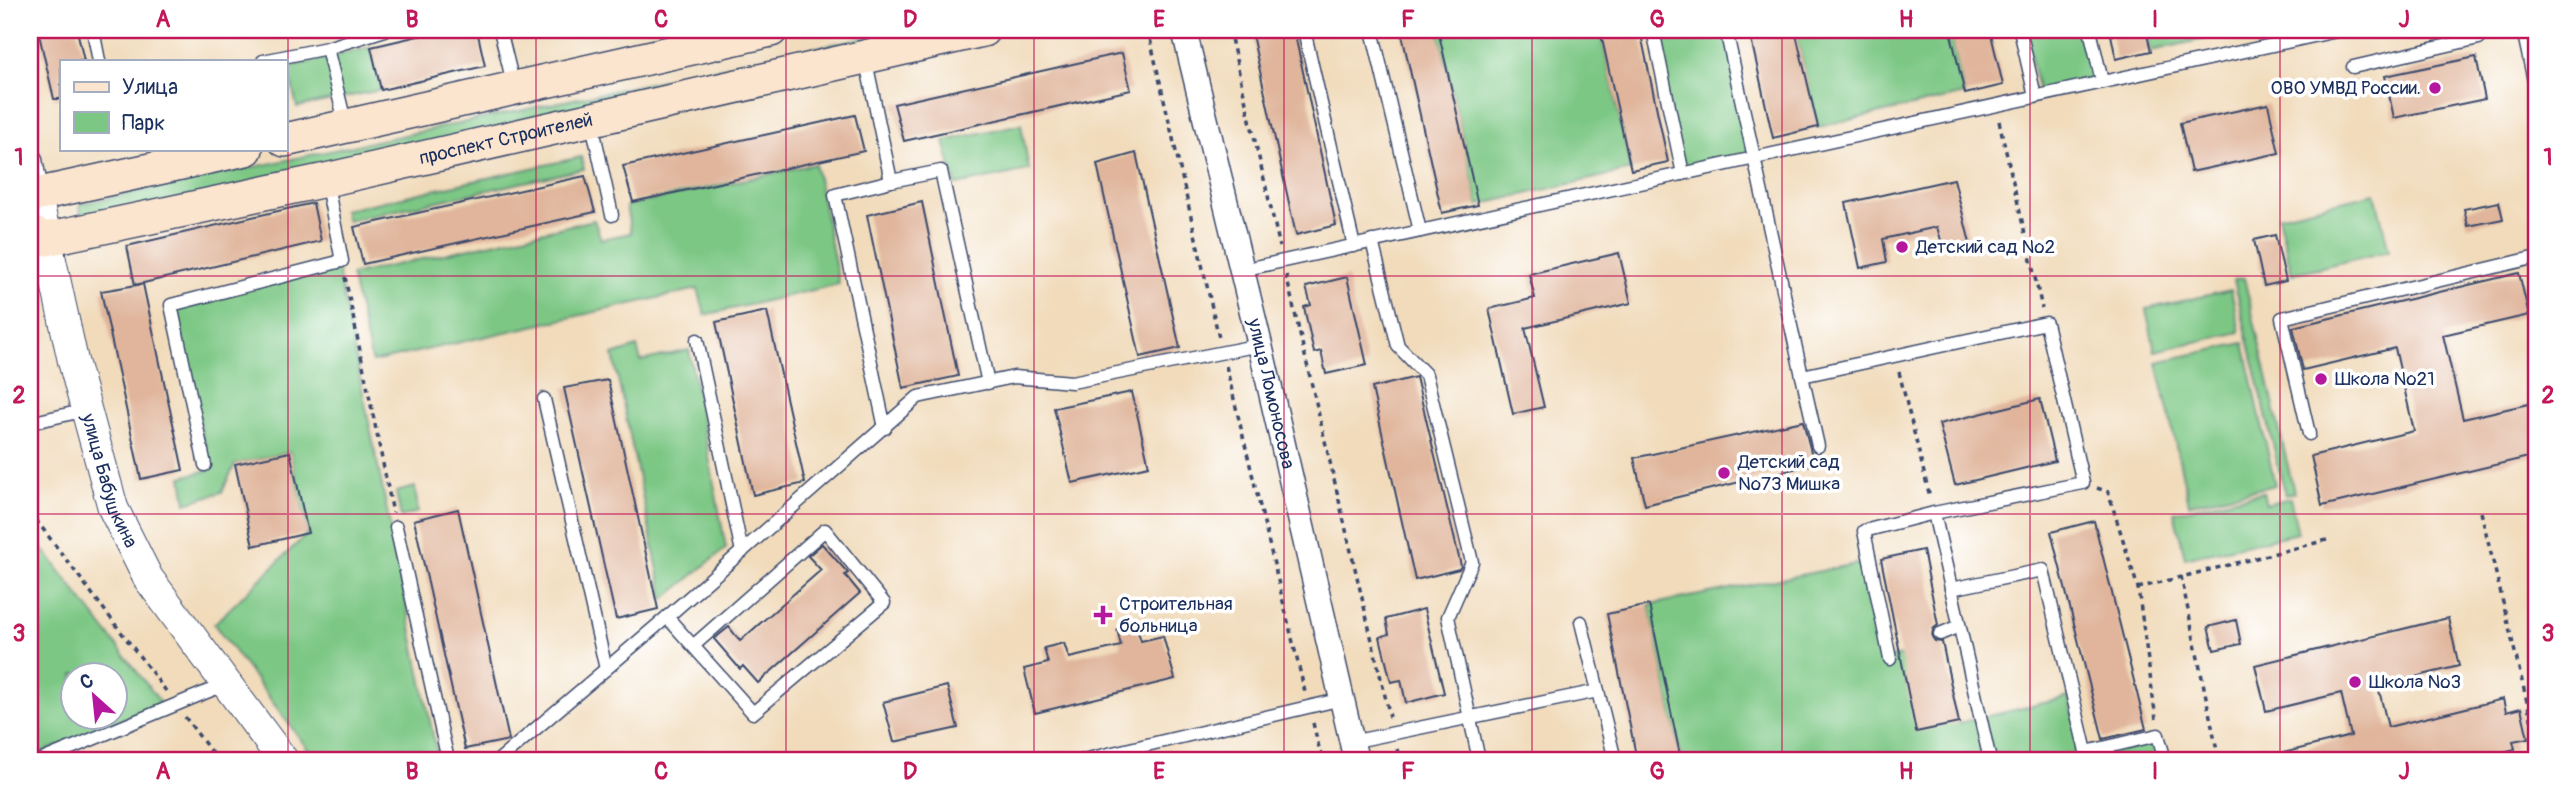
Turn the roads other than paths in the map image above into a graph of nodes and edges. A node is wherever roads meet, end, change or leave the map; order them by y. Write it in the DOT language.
graph roads {
  1 [pos="93,30"];
  2 [pos="385,30"];
  3 [pos="500,30"];
  4 [pos="771,30"];
  5 [pos="983,30"];
  6 [pos="1184,30"];
  7 [pos="1304,30"];
  8 [pos="1373,30"];
  9 [pos="1653,30"];
  10 [pos="1726,30"];
  11 [pos="2020,30"];
  12 [pos="2090,30"];
  13 [pos="2342,30"];
  14 [pos="2483,30"];
  15 [pos="2523,30"];
  16 [pos="327,48"];
  17 [pos="865,57"];
  18 [pos="99,60"];
  19 [pos="268,60"];
  20 [pos="2353,67"];
  21 [pos="2102,81"];
  22 [pos="514,88"];
  23 [pos="2537,95"];
  24 [pos="2035,96"];
  25 [pos="591,119"];
  26 [pos="346,127"];
  27 [pos="287,140"];
  28 [pos="241,150"];
  29 [pos="35,154"];
  30 [pos="1754,158"];
  31 [pos="1683,174"];
  32 [pos="326,180"];
  33 [pos="891,181"];
  34 [pos="34,196"];
  35 [pos="612,215"];
  36 [pos="1420,232"];
  37 [pos="38,235"];
  38 [pos="1372,241"];
  39 [pos="1354,246"];
  40 [pos="2537,257"];
  41 [pos="1242,270"];
  42 [pos="698,340"];
  43 [pos="1260,345"];
  44 [pos="1802,376"];
  45 [pos="988,383"];
  46 [pos="544,399"];
  47 [pos="86,410"];
  48 [pos="30,423"];
  49 [pos="886,428"];
  50 [pos="2309,433"];
  51 [pos="1818,446"];
  52 [pos="205,465"];
  53 [pos="1934,513"];
  54 [pos="396,527"];
  55 [pos="742,552"];
  56 [pos="1951,589"];
  57 [pos="667,617"];
  58 [pos="1581,622"];
  59 [pos="1959,626"];
  60 [pos="1940,634"];
  61 [pos="693,646"];
  62 [pos="1890,659"];
  63 [pos="606,669"];
  64 [pos="226,684"];
  65 [pos="1598,691"];
  66 [pos="1342,699"];
  67 [pos="1469,718"];
  68 [pos="1354,751"];
  69 [pos="42,760"];
  70 [pos="283,760"];
  71 [pos="448,760"];
  72 [pos="499,760"];
  73 [pos="1083,760"];
  74 [pos="1479,760"];
  75 [pos="1615,760"];
  76 [pos="1990,760"];
  77 [pos="2165,760"];
  1 -- 18 [label="lane"];
  2 -- 16 [label="lane"];
  3 -- 22 [label="lane"];
  4 -- 22 [label="main road"];
  5 -- 17 [label="main road, проспект Строителей"];
  6 -- 41 [label="street, улица Ломоносова"];
  7 -- 39 [label="lane"];
  8 -- 36 [label="lane"];
  9 -- 31 [label="lane"];
  10 -- 30 [label="lane"];
  11 -- 24 [label="lane"];
  12 -- 21 [label="lane"];
  13 -- 21 [label="lane"];
  14 -- 20 [label="lane"];
  15 -- 23 [label="lane"];
  16 -- 19 [label="lane"];
  16 -- 26 [label="lane"];
  17 -- 25 [label="main road, проспект Строителей"];
  17 -- 33 [label="lane"];
  21 -- 24 [label="lane"];
  22 -- 26 [label="main road"];
  24 -- 30 [label="lane"];
  25 -- 32 [label="main road, проспект Строителей"];
  25 -- 35 [label="lane"];
  26 -- 27 [label="main road"];
  28 -- 34 [label="main road"];
  29 -- 34 [label="street, улица Бабушкина"];
  30 -- 31 [label="lane"];
  30 -- 44 [label="lane"];
  31 -- 36 [label="lane"];
  32 -- 37 [label="main road, проспект Строителей"];
  32 -- 52 [label="lane"];
  33 -- 45 [label="lane"];
  33 -- 49 [label="lane"];
  34 -- 37 [label="street, улица Бабушкина"];
  36 -- 38 [label="lane"];
  37 -- 47 [label="street, улица Бабушкина"];
  38 -- 39 [label="lane"];
  38 -- 67 [label="lane"];
  39 -- 41 [label="lane"];
  40 -- 50 [label="lane"];
  41 -- 43 [label="street, улица Ломоносова"];
  42 -- 55 [label="lane"];
  43 -- 45 [label="lane"];
  43 -- 66 [label="street, улица Ломоносова"];
  44 -- 51 [label="lane"];
  44 -- 53 [label="lane"];
  45 -- 49 [label="lane"];
  46 -- 63 [label="lane"];
  47 -- 48 [label="lane"];
  47 -- 64 [label="street, улица Бабушкина"];
  49 -- 55 [label="lane"];
  53 -- 56 [label="lane"];
  53 -- 62 [label="lane"];
  54 -- 71 [label="lane"];
  55 -- 57 [label="lane"];
  56 -- 59 [label="lane"];
  56 -- 77 [label="lane"];
  57 -- 61 [label="lane"];
  57 -- 63 [label="lane"];
  58 -- 65 [label="lane"];
  59 -- 60 [label="lane"];
  59 -- 76 [label="lane"];
  61 -- 61 [label="lane"];
  63 -- 72 [label="lane"];
  64 -- 69 [label="lane"];
  64 -- 70 [label="street, улица Бабушкина"];
  65 -- 67 [label="lane"];
  65 -- 75 [label="lane"];
  66 -- 68 [label="street, улица Ломоносова"];
  66 -- 73 [label="lane"];
  67 -- 68 [label="lane"];
  67 -- 74 [label="lane"];
}
